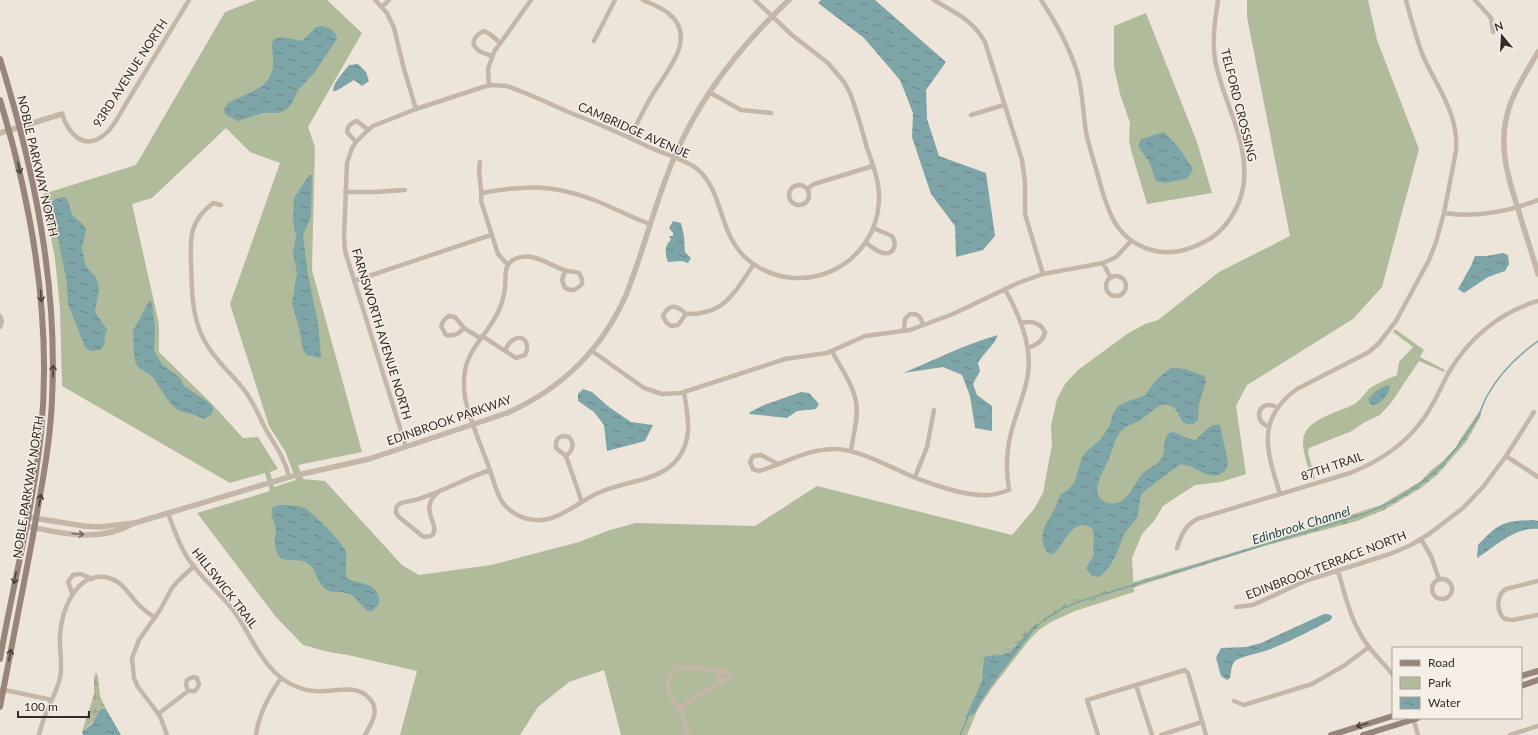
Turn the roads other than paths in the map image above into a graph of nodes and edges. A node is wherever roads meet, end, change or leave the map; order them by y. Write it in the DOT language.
graph roads {
  1 [pos="190,0"];
  2 [pos="375,0"];
  3 [pos="389,0"];
  4 [pos="531,0"];
  5 [pos="615,0"];
  6 [pos="643,0"];
  7 [pos="756,0"];
  8 [pos="789,0"];
  9 [pos="934,0"];
  10 [pos="1041,0"];
  11 [pos="1218,0"];
  12 [pos="1406,0"];
  13 [pos="1475,0"];
  14 [pos="382,7"];
  15 [pos="772,16"];
  16 [pos="1493,32"];
  17 [pos="594,41"];
  18 [pos="500,43"];
  19 [pos="1538,52"];
  20 [pos="492,56"];
  21 [pos="0,58"];
  22 [pos="489,86"];
  23 [pos="709,92"];
  24 [pos="450,98"];
  25 [pos="0,100"];
  26 [pos="1004,105"];
  27 [pos="416,109"];
  28 [pos="771,113"];
  29 [pos="62,114"];
  30 [pos="971,115"];
  31 [pos="19,127"];
  32 [pos="9,130"];
  33 [pos="368,130"];
  34 [pos="0,133"];
  35 [pos="630,138"];
  36 [pos="356,142"];
  37 [pos="674,158"];
  38 [pos="480,162"];
  39 [pos="873,166"];
  40 [pos="807,189"];
  41 [pos="405,190"];
  42 [pos="345,192"];
  43 [pos="482,193"];
  44 [pos="1538,200"];
  45 [pos="221,204"];
  46 [pos="1517,207"];
  47 [pos="1444,213"];
  48 [pos="650,224"];
  49 [pos="873,228"];
  50 [pos="491,235"];
  51 [pos="1131,241"];
  52 [pos="866,242"];
  53 [pos="1103,263"];
  54 [pos="754,264"];
  55 [pos="508,265"];
  56 [pos="565,271"];
  57 [pos="1043,274"];
  58 [pos="1538,274"];
  59 [pos="1110,278"];
  60 [pos="354,281"];
  61 [pos="1005,290"];
  62 [pos="1538,301"];
  63 [pos="686,314"];
  64 [pos="0,316"];
  65 [pos="1021,323"];
  66 [pos="923,325"];
  67 [pos="0,327"];
  68 [pos="464,328"];
  69 [pos="904,330"];
  70 [pos="481,337"];
  71 [pos="1028,348"];
  72 [pos="504,350"];
  73 [pos="592,351"];
  74 [pos="832,351"];
  75 [pos="684,392"];
  76 [pos="1277,407"];
  77 [pos="934,410"];
  78 [pos="1534,412"];
  79 [pos="474,425"];
  80 [pos="1269,427"];
  81 [pos="406,447"];
  82 [pos="851,451"];
  83 [pos="566,456"];
  84 [pos="1506,456"];
  85 [pos="778,464"];
  86 [pos="490,470"];
  87 [pos="289,477"];
  88 [pos="1538,477"];
  89 [pos="915,478"];
  90 [pos="441,490"];
  91 [pos="1280,494"];
  92 [pos="582,502"];
  93 [pos="168,513"];
  94 [pos="27,517"];
  95 [pos="36,519"];
  96 [pos="135,523"];
  97 [pos="25,526"];
  98 [pos="34,528"];
  99 [pos="1422,538"];
  100 [pos="1177,548"];
  101 [pos="194,566"];
  102 [pos="1338,571"];
  103 [pos="92,579"];
  104 [pos="1439,579"];
  105 [pos="1538,581"];
  106 [pos="73,594"];
  107 [pos="1236,608"];
  108 [pos="1538,615"];
  109 [pos="155,618"];
  110 [pos="1369,647"];
  111 [pos="0,659"];
  112 [pos="1538,670"];
  113 [pos="717,671"];
  114 [pos="1392,674"];
  115 [pos="1522,676"];
  116 [pos="281,678"];
  117 [pos="1538,680"];
  118 [pos="719,684"];
  119 [pos="1136,685"];
  120 [pos="1522,686"];
  121 [pos="2,690"];
  122 [pos="188,691"];
  123 [pos="52,700"];
  124 [pos="1234,701"];
  125 [pos="0,707"];
  126 [pos="680,708"];
  127 [pos="158,714"];
  128 [pos="1392,716"];
  129 [pos="1411,719"];
  130 [pos="1414,719"];
  131 [pos="1202,722"];
  132 [pos="1538,726"];
  133 [pos="39,735"];
  134 [pos="167,735"];
  135 [pos="256,735"];
  136 [pos="365,735"];
  137 [pos="688,735"];
  138 [pos="1098,735"];
  139 [pos="1152,735"];
  140 [pos="1161,735"];
  141 [pos="1206,735"];
  142 [pos="1331,735"];
  143 [pos="1363,735"];
  144 [pos="1418,735"];
  145 [pos="1510,735"];
  1 -- 29 [label="street, 93RD AVENUE NORTH"];
  2 -- 14 [label="street"];
  3 -- 14 [label="street"];
  4 -- 18 [label="street"];
  5 -- 17 [label="street"];
  6 -- 35 [label="street"];
  7 -- 15 [label="street, CAMBRIDGE AVENUE"];
  8 -- 15 [label="street, EDINBROOK PARKWAY"];
  9 -- 26 [label="street"];
  10 -- 51 [label="street"];
  11 -- 51 [label="street, TELFORD CROSSING"];
  12 -- 47 [label="street"];
  13 -- 16 [label="street"];
  14 -- 27 [label="street"];
  15 -- 23 [label="street, EDINBROOK PARKWAY"];
  15 -- 39 [label="street, CAMBRIDGE AVENUE"];
  18 -- 20 [label="street"];
  18 -- 20 [label="street"];
  19 -- 46 [label="street"];
  20 -- 22 [label="street"];
  21 -- 31 [label="main road, NOBLE PARKWAY NORTH"];
  22 -- 24 [label="street, CAMBRIDGE AVENUE"];
  22 -- 35 [label="street, CAMBRIDGE AVENUE"];
  23 -- 28 [label="street"];
  23 -- 37 [label="street, EDINBROOK PARKWAY"];
  24 -- 27 [label="street, FARNSWORTH AVENUE NORTH"];
  25 -- 32 [label="main road, NOBLE PARKWAY NORTH"];
  26 -- 30 [label="street"];
  26 -- 57 [label="street"];
  27 -- 33 [label="street, FARNSWORTH AVENUE NORTH"];
  29 -- 31 [label="street, 93RD AVENUE NORTH"];
  31 -- 32 [label="street, 93RD AVENUE NORTH"];
  95 -- 31 [label="main road, NOBLE PARKWAY NORTH, one-way"];
  32 -- 34 [label="street, 93RD AVENUE NORTH"];
  32 -- 94 [label="main road, NOBLE PARKWAY NORTH, one-way"];
  33 -- 36 [label="street, FARNSWORTH AVENUE NORTH"];
  33 -- 36 [label="street"];
  35 -- 37 [label="street, CAMBRIDGE AVENUE"];
  36 -- 42 [label="street, FARNSWORTH AVENUE NORTH"];
  37 -- 48 [label="street, EDINBROOK PARKWAY"];
  37 -- 54 [label="street, CAMBRIDGE AVENUE"];
  38 -- 43 [label="street"];
  39 -- 40 [label="street"];
  39 -- 49 [label="street, CAMBRIDGE AVENUE"];
  40 -- 40 [label="street"];
  41 -- 42 [label="street"];
  42 -- 60 [label="street, FARNSWORTH AVENUE NORTH"];
  43 -- 48 [label="street"];
  43 -- 50 [label="street"];
  44 -- 46 [label="street"];
  45 -- 87 [label="street"];
  46 -- 47 [label="street"];
  46 -- 58 [label="street"];
  47 -- 76 [label="street"];
  48 -- 73 [label="street, EDINBROOK PARKWAY"];
  49 -- 52 [label="street, CAMBRIDGE AVENUE"];
  49 -- 52 [label="street"];
  50 -- 55 [label="street"];
  50 -- 60 [label="street"];
  51 -- 53 [label="street"];
  52 -- 54 [label="street, CAMBRIDGE AVENUE"];
  53 -- 57 [label="street"];
  53 -- 59 [label="street"];
  54 -- 63 [label="street"];
  55 -- 56 [label="street"];
  55 -- 70 [label="street"];
  56 -- 56 [label="street"];
  57 -- 61 [label="street"];
  59 -- 59 [label="street"];
  60 -- 81 [label="street, FARNSWORTH AVENUE NORTH"];
  61 -- 65 [label="street"];
  61 -- 66 [label="street"];
  62 -- 91 [label="street, 87TH TRAIL"];
  63 -- 63 [label="street"];
  64 -- 67 [label="street"];
  65 -- 71 [label="street"];
  65 -- 71 [label="street"];
  66 -- 69 [label="street"];
  66 -- 69 [label="street"];
  68 -- 68 [label="street"];
  68 -- 70 [label="street"];
  69 -- 74 [label="street"];
  70 -- 72 [label="street"];
  70 -- 79 [label="street"];
  71 -- 89 [label="street"];
  72 -- 72 [label="street"];
  73 -- 75 [label="street"];
  73 -- 79 [label="street, EDINBROOK PARKWAY"];
  74 -- 75 [label="street"];
  74 -- 82 [label="street"];
  75 -- 92 [label="street"];
  76 -- 80 [label="street"];
  76 -- 80 [label="street"];
  77 -- 89 [label="street"];
  78 -- 84 [label="street, EDINBROOK TERRACE NORTH"];
  79 -- 81 [label="street, EDINBROOK PARKWAY"];
  79 -- 86 [label="street"];
  80 -- 91 [label="street"];
  81 -- 87 [label="street, EDINBROOK PARKWAY"];
  82 -- 85 [label="street"];
  82 -- 89 [label="street"];
  83 -- 83 [label="street"];
  83 -- 92 [label="street"];
  84 -- 88 [label="street"];
  84 -- 99 [label="street, EDINBROOK TERRACE NORTH"];
  85 -- 85 [label="street"];
  86 -- 90 [label="street"];
  86 -- 92 [label="street"];
  87 -- 93 [label="street, EDINBROOK PARKWAY"];
  90 -- 90 [label="street"];
  91 -- 100 [label="street, 87TH TRAIL"];
  93 -- 96 [label="street, EDINBROOK PARKWAY"];
  93 -- 101 [label="street, HILLSWICK TRAIL"];
  94 -- 95 [label="street, EDINBROOK PARKWAY"];
  94 -- 97 [label="main road, NOBLE PARKWAY NORTH"];
  95 -- 96 [label="street, EDINBROOK PARKWAY"];
  95 -- 98 [label="main road, NOBLE PARKWAY NORTH"];
  98 -- 96 [label="street, EDINBROOK PARKWAY, one-way"];
  97 -- 98 [label="street, EDINBROOK PARKWAY"];
  97 -- 111 [label="main road, NOBLE PARKWAY NORTH, one-way"];
  121 -- 98 [label="main road, NOBLE PARKWAY NORTH, one-way"];
  99 -- 102 [label="street, EDINBROOK TERRACE NORTH"];
  99 -- 104 [label="street, EDINBROOK TERRACE NORTH"];
  101 -- 109 [label="street"];
  101 -- 116 [label="street, HILLSWICK TRAIL"];
  102 -- 107 [label="street, EDINBROOK TERRACE NORTH"];
  102 -- 110 [label="street"];
  103 -- 106 [label="street"];
  103 -- 106 [label="street"];
  103 -- 109 [label="street"];
  104 -- 104 [label="street, EDINBROOK TERRACE NORTH"];
  105 -- 108 [label="street"];
  106 -- 123 [label="street"];
  109 -- 127 [label="street"];
  110 -- 114 [label="street"];
  110 -- 124 [label="street"];
  112 -- 115 [label="main road"];
  113 -- 118 [label="street"];
  113 -- 118 [label="street"];
  113 -- 126 [label="street"];
  116 -- 135 [label="street"];
  116 -- 136 [label="street, HILLSWICK TRAIL"];
  117 -- 120 [label="main road"];
  118 -- 126 [label="street"];
  119 -- 131 [label="street"];
  119 -- 138 [label="street"];
  119 -- 139 [label="street"];
  121 -- 123 [label="street"];
  121 -- 125 [label="main road, NOBLE PARKWAY NORTH"];
  122 -- 127 [label="street"];
  123 -- 133 [label="street"];
  126 -- 137 [label="street"];
  127 -- 134 [label="street"];
  128 -- 142 [label="main road, one-way"];
  129 -- 143 [label="main road"];
  130 -- 144 [label="street"];
  131 -- 140 [label="street"];
  131 -- 141 [label="street"];
  132 -- 145 [label="street"];
}
